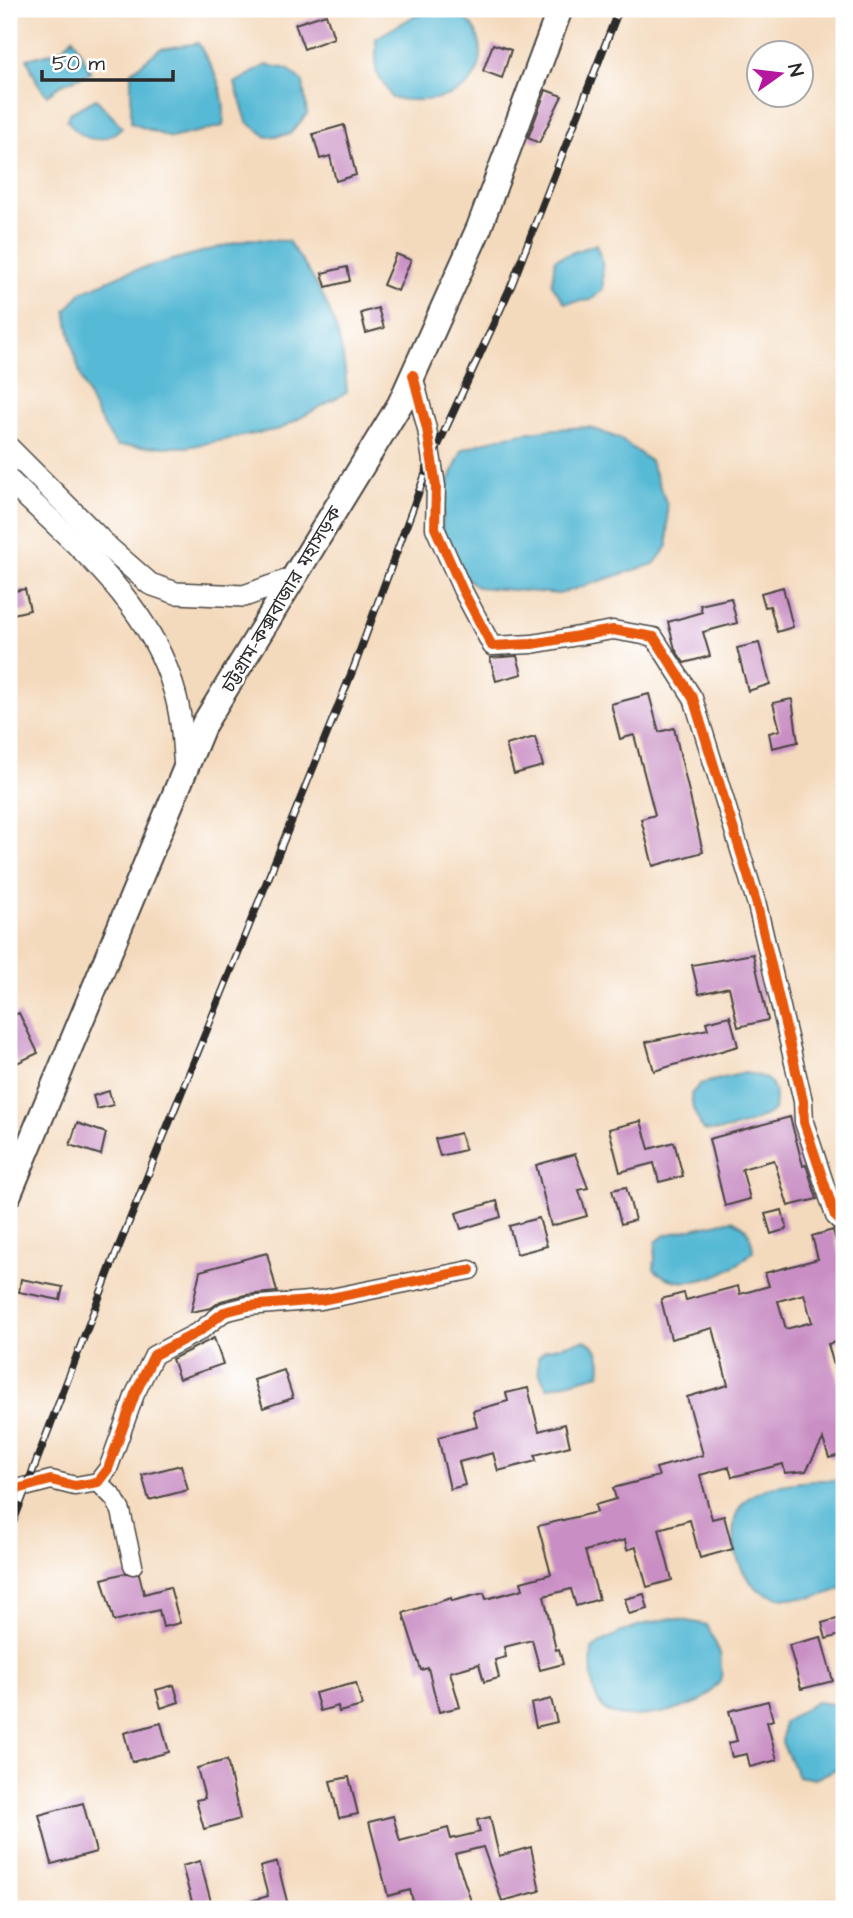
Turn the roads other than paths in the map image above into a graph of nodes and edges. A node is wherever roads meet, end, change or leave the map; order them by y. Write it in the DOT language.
graph roads {
  1 [pos="561,9"];
  2 [pos="412,376"];
  3 [pos="9,448"];
  4 [pos="9,480"];
  5 [pos="294,578"];
  6 [pos="185,770"];
  7 [pos="9,1194"];
  8 [pos="844,1225"];
  9 [pos="470,1270"];
  10 [pos="98,1482"];
  11 [pos="17,1489"];
  12 [pos="133,1565"];
  1 -- 2 [label="highway, চট্টগ্রাম-কক্সবাজার মহাসড়ক"];
  2 -- 5 [label="highway, চট্টগ্রাম-কক্সবাজার মহাসড়ক"];
  2 -- 8 [label="street"];
  3 -- 5 [label="main road"];
  4 -- 6 [label="main road"];
  5 -- 6 [label="highway, চট্টগ্রাম-কক্সবাজার মহাসড়ক"];
  6 -- 7 [label="highway, চট্টগ্রাম-কক্সবাজার মহাসড়ক"];
  9 -- 10 [label="street"];
  10 -- 11 [label="street"];
  10 -- 12 [label="street"];
}
